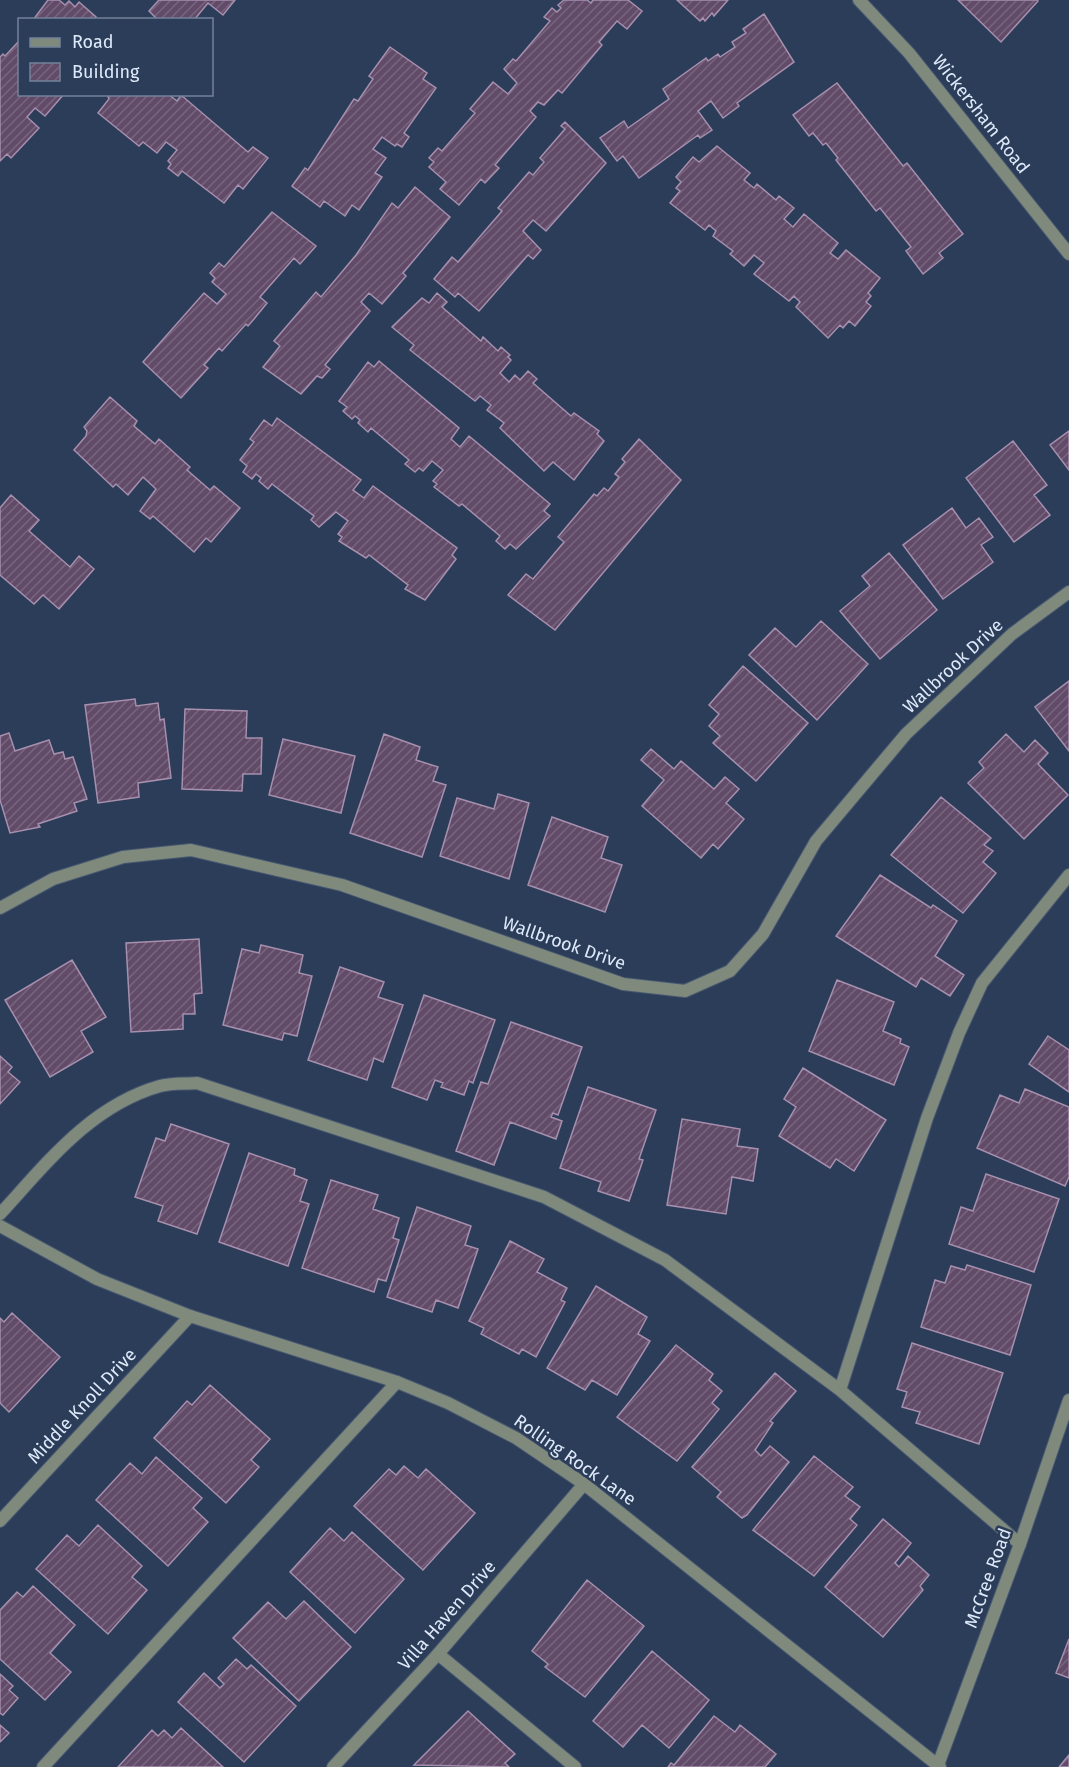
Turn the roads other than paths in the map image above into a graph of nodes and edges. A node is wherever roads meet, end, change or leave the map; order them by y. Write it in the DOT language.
graph roads {
  1 [pos="859,0"];
  2 [pos="1069,254"];
  3 [pos="1069,592"];
  4 [pos="1069,875"];
  5 [pos="0,908"];
  6 [pos="0,1214"];
  7 [pos="0,1226"];
  8 [pos="190,1316"];
  9 [pos="397,1382"];
  10 [pos="840,1390"];
  11 [pos="1069,1400"];
  12 [pos="584,1484"];
  13 [pos="0,1521"];
  14 [pos="1020,1544"];
  15 [pos="438,1654"];
  16 [pos="938,1766"];
  17 [pos="43,1767"];
  18 [pos="333,1767"];
  19 [pos="575,1767"];
  1 -- 2 [label="street, Wickersham Road"];
  3 -- 5 [label="street, Wallbrook Drive"];
  4 -- 10 [label="street"];
  6 -- 10 [label="street"];
  7 -- 8 [label="street, Rolling Rock Lane"];
  8 -- 9 [label="street, Rolling Rock Lane"];
  8 -- 13 [label="street, Middle Knoll Drive"];
  9 -- 12 [label="street, Rolling Rock Lane"];
  9 -- 17 [label="street"];
  10 -- 14 [label="street"];
  11 -- 14 [label="street, McCree Road"];
  12 -- 15 [label="street, Villa Haven Drive"];
  12 -- 16 [label="street, Rolling Rock Lane"];
  14 -- 16 [label="street, McCree Road"];
  15 -- 18 [label="street, Villa Haven Drive"];
  15 -- 19 [label="street"];
}
